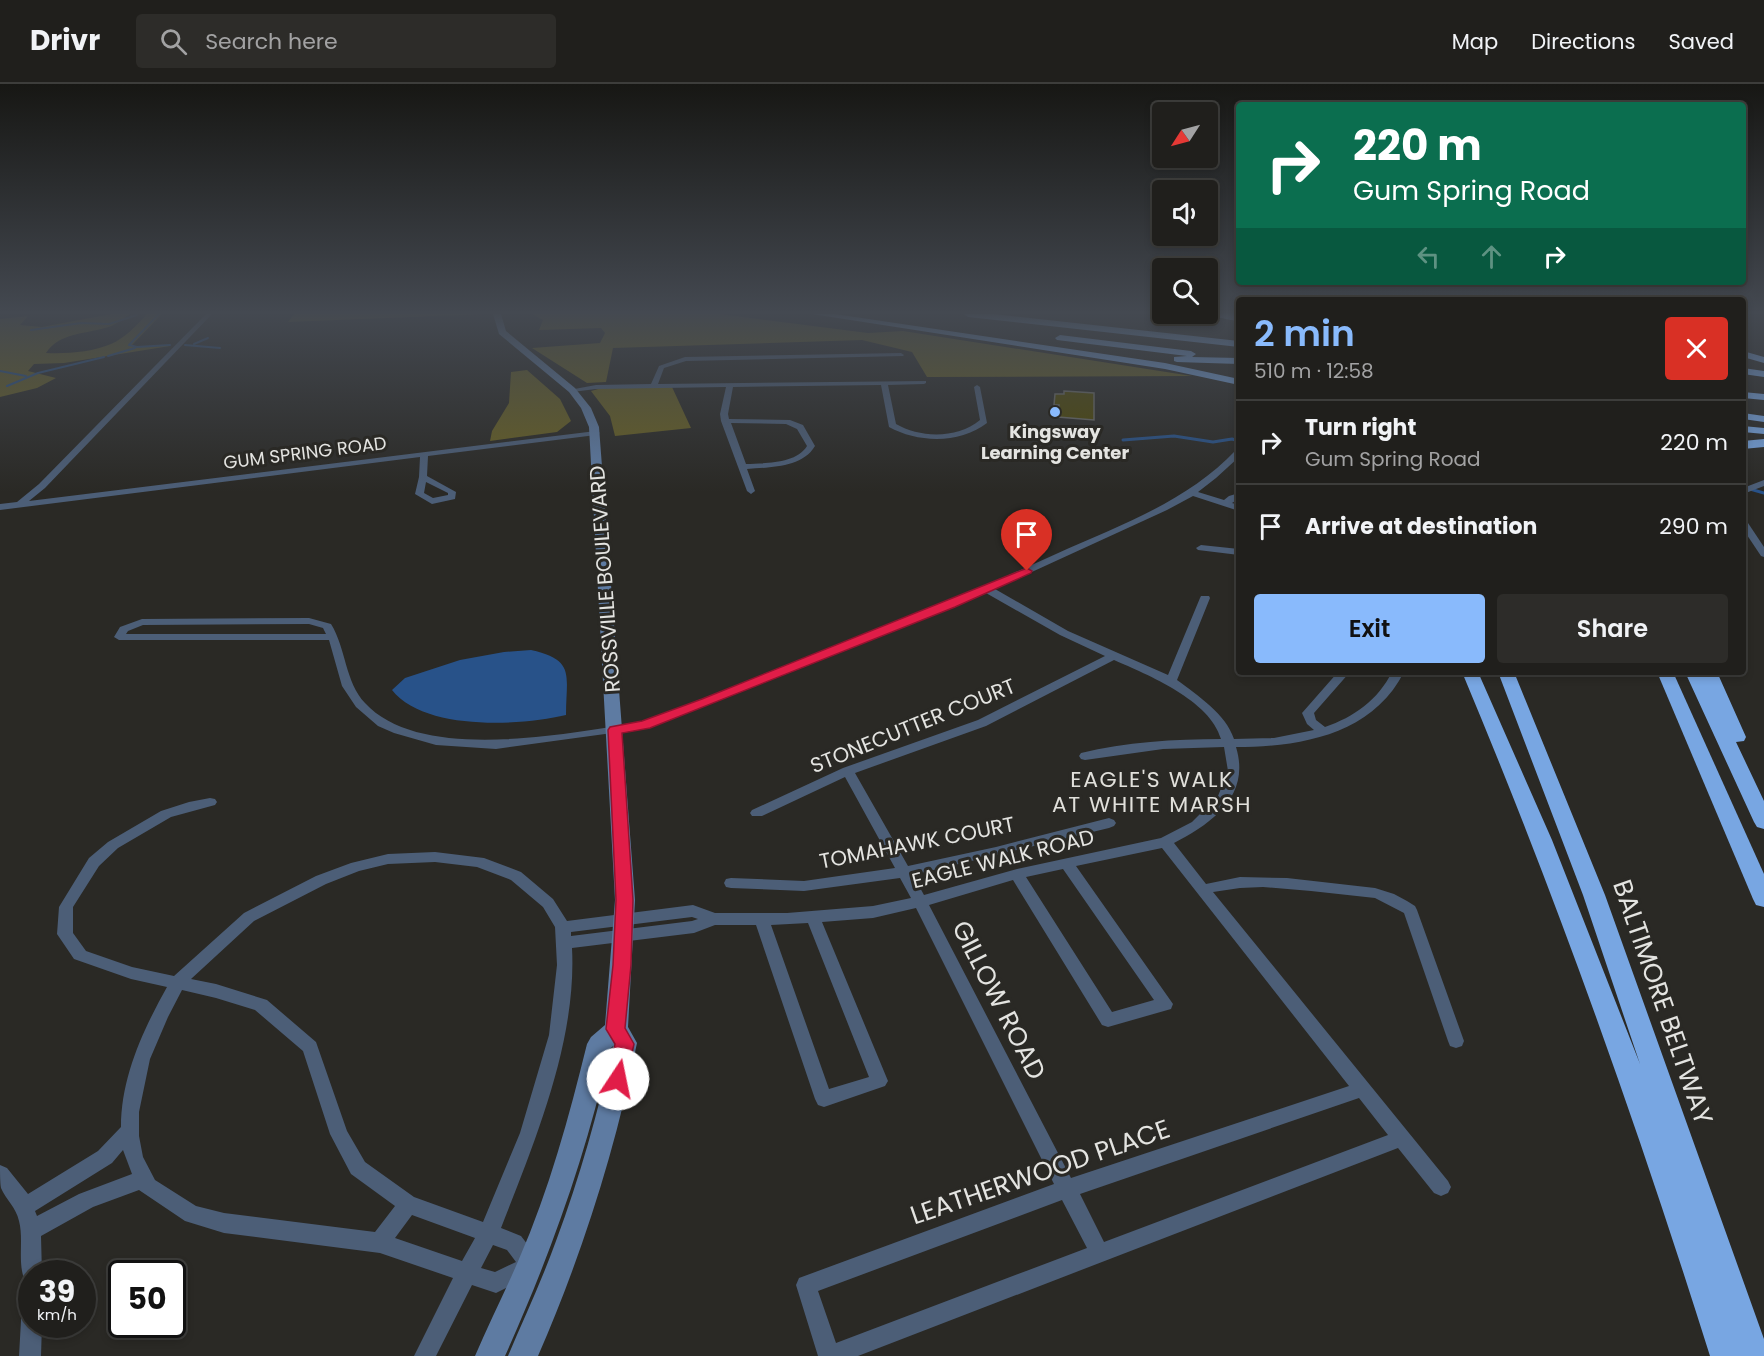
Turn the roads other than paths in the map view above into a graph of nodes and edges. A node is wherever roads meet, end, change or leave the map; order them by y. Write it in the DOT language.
graph roads {
  1 [pos="151,373"];
  2 [pos="551,373"];
  3 [pos="659,373"];
  4 [pos="1198,373"];
  5 [pos="1236,381"];
  6 [pos="924,382"];
  7 [pos="884,383"];
  8 [pos="654,386"];
  9 [pos="730,386"];
  10 [pos="977,387"];
  11 [pos="572,390"];
  12 [pos="1746,395"];
  13 [pos="1764,397"];
  14 [pos="1746,400"];
  15 [pos="1764,403"];
  16 [pos="1746,416"];
  17 [pos="1764,418"];
  18 [pos="725,421"];
  19 [pos="1746,429"];
  20 [pos="1764,431"];
  21 [pos="596,433"];
  22 [pos="1764,442"];
  23 [pos="1746,445"];
  24 [pos="424,454"];
  25 [pos="1236,455"];
  26 [pos="743,467"];
  27 [pos="423,477"];
  28 [pos="1764,483"];
  29 [pos="1747,489"];
  30 [pos="751,491"];
  31 [pos="1193,493"];
  32 [pos="1236,497"];
  33 [pos="19,504"];
  34 [pos="1225,504"];
  35 [pos="0,507"];
  36 [pos="1236,507"];
  37 [pos="1746,527"];
  38 [pos="1201,548"];
  39 [pos="1236,552"];
  40 [pos="1764,554"];
  41 [pos="987,589"];
  42 [pos="1205,598"];
  43 [pos="224,621"];
  44 [pos="333,637"];
  45 [pos="209,638"];
  46 [pos="1115,656"];
  47 [pos="1341,675"];
  48 [pos="1397,675"];
  49 [pos="1471,675"];
  50 [pos="1498,675"];
  51 [pos="1507,675"];
  52 [pos="1666,675"];
  53 [pos="1694,675"];
  54 [pos="1710,675"];
  55 [pos="1171,681"];
  56 [pos="615,730"];
  57 [pos="1322,731"];
  58 [pos="1230,744"];
  59 [pos="1537,751"];
  60 [pos="1085,756"];
  61 [pos="848,771"];
  62 [pos="1764,796"];
  63 [pos="210,802"];
  64 [pos="757,813"];
  65 [pos="1764,822"];
  66 [pos="1108,823"];
  67 [pos="1166,842"];
  68 [pos="1066,863"];
  69 [pos="904,871"];
  70 [pos="1017,874"];
  71 [pos="731,883"];
  72 [pos="1203,890"];
  73 [pos="1764,899"];
  74 [pos="920,902"];
  75 [pos="813,917"];
  76 [pos="761,918"];
  77 [pos="624,927"];
  78 [pos="565,935"];
  79 [pos="178,982"];
  80 [pos="615,1029"];
  81 [pos="1456,1041"];
  82 [pos="1363,1089"];
  83 [pos="130,1130"];
  84 [pos="1402,1138"];
  85 [pos="0,1174"];
  86 [pos="145,1180"];
  87 [pos="1441,1187"];
  88 [pos="1067,1189"];
  89 [pos="408,1204"];
  90 [pos="24,1207"];
  91 [pos="31,1231"];
  92 [pos="488,1235"];
  93 [pos="380,1243"];
  94 [pos="1100,1254"];
  95 [pos="32,1260"];
  96 [pos="531,1265"];
  97 [pos="467,1273"];
  98 [pos="31,1338"];
  99 [pos="530,1354"];
  100 [pos="30,1356"];
  101 [pos="425,1356"];
  102 [pos="490,1356"];
  103 [pos="830,1356"];
  104 [pos="1726,1356"];
  105 [pos="1754,1356"];
  1 -- 33 [label="street"];
  2 -- 11 [label="main road, ROSSVILLE BOULEVARD"];
  3 -- 8 [label="street"];
  4 -- 5 [label="highway"];
  6 -- 7 [label="street"];
  7 -- 9 [label="street"];
  7 -- 10 [label="street"];
  8 -- 9 [label="street"];
  8 -- 11 [label="street"];
  9 -- 18 [label="street"];
  11 -- 21 [label="main road, ROSSVILLE BOULEVARD"];
  12 -- 13 [label="highway"];
  14 -- 15 [label="highway"];
  16 -- 17 [label="highway"];
  18 -- 26 [label="street"];
  18 -- 26 [label="street"];
  19 -- 20 [label="highway"];
  21 -- 24 [label="street, GUM SPRING ROAD"];
  21 -- 56 [label="main road, ROSSVILLE BOULEVARD"];
  22 -- 23 [label="highway"];
  24 -- 27 [label="street"];
  24 -- 33 [label="street, GUM SPRING ROAD"];
  25 -- 31 [label="street"];
  26 -- 30 [label="street"];
  28 -- 29 [label="street"];
  31 -- 34 [label="street"];
  31 -- 41 [label="street"];
  32 -- 34 [label="street"];
  33 -- 35 [label="street, GUM SPRING ROAD"];
  34 -- 36 [label="street"];
  37 -- 40 [label="street"];
  38 -- 39 [label="street"];
  41 -- 46 [label="street, EAGLE WALK ROAD"];
  41 -- 56 [label="street"];
  42 -- 55 [label="street"];
  43 -- 44 [label="street"];
  43 -- 45 [label="street"];
  43 -- 45 [label="street"];
  44 -- 45 [label="street"];
  44 -- 56 [label="street"];
  46 -- 55 [label="street, EAGLE WALK ROAD"];
  46 -- 61 [label="street, STONECUTTER COURT"];
  47 -- 57 [label="street"];
  48 -- 57 [label="street"];
  49 -- 104 [label="highway"];
  50 -- 59 [label="highway"];
  51 -- 59 [label="highway, BALTIMORE BELTWAY"];
  52 -- 73 [label="highway"];
  53 -- 65 [label="highway"];
  54 -- 62 [label="highway"];
  55 -- 58 [label="street, EAGLE WALK ROAD"];
  56 -- 77 [label="main road, ROSSVILLE BOULEVARD"];
  57 -- 58 [label="street"];
  58 -- 60 [label="street"];
  58 -- 67 [label="street, EAGLE WALK ROAD"];
  59 -- 105 [label="highway, BALTIMORE BELTWAY"];
  61 -- 64 [label="street, STONECUTTER COURT"];
  61 -- 69 [label="street, GILLOW ROAD"];
  63 -- 79 [label="street"];
  66 -- 69 [label="street, TOMAHAWK COURT"];
  67 -- 68 [label="street, EAGLE WALK ROAD"];
  67 -- 72 [label="street"];
  68 -- 70 [label="street, EAGLE WALK ROAD"];
  68 -- 70 [label="street"];
  69 -- 71 [label="street, TOMAHAWK COURT"];
  69 -- 74 [label="street, GILLOW ROAD"];
  70 -- 74 [label="street, EAGLE WALK ROAD"];
  72 -- 81 [label="street"];
  72 -- 82 [label="street"];
  74 -- 75 [label="street, EAGLE WALK ROAD"];
  74 -- 88 [label="street, GILLOW ROAD"];
  75 -- 76 [label="street, EAGLE WALK ROAD"];
  75 -- 76 [label="street"];
  76 -- 77 [label="street, EAGLE WALK ROAD"];
  77 -- 78 [label="street, EAGLE WALK ROAD"];
  77 -- 80 [label="main road, ROSSVILLE BOULEVARD"];
  78 -- 79 [label="street"];
  78 -- 92 [label="street"];
  79 -- 83 [label="street"];
  79 -- 89 [label="street"];
  80 -- 96 [label="main road"];
  80 -- 99 [label="main road, ROSSVILLE BOULEVARD"];
  82 -- 84 [label="street"];
  82 -- 88 [label="street, LEATHERWOOD PLACE"];
  83 -- 86 [label="street"];
  83 -- 90 [label="street"];
  84 -- 87 [label="street"];
  84 -- 94 [label="street, LEATHERWOOD PLACE"];
  85 -- 90 [label="street"];
  86 -- 91 [label="street"];
  86 -- 93 [label="street"];
  88 -- 94 [label="street, GILLOW ROAD"];
  88 -- 103 [label="street, LEATHERWOOD PLACE"];
  89 -- 92 [label="street"];
  89 -- 93 [label="street"];
  90 -- 91 [label="street"];
  91 -- 95 [label="street"];
  92 -- 96 [label="street"];
  92 -- 97 [label="street"];
  93 -- 97 [label="street"];
  94 -- 103 [label="street, LEATHERWOOD PLACE"];
  96 -- 97 [label="street"];
  96 -- 102 [label="main road"];
  97 -- 101 [label="street"];
  98 -- 100 [label="street"];
}
